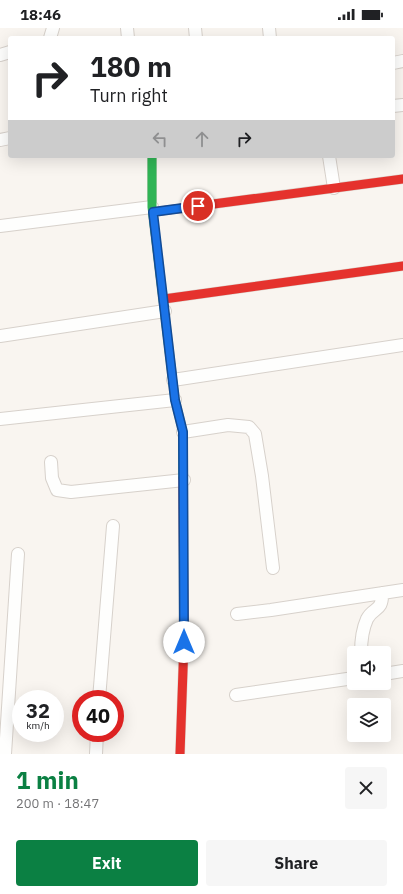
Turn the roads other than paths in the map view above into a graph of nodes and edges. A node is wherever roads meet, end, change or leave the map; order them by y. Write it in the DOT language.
graph roads {
  1 [pos="152,158"];
  2 [pos="329,158"];
  3 [pos="403,179"];
  4 [pos="334,188"];
  5 [pos="152,209"];
  6 [pos="0,226"];
  7 [pos="403,266"];
  8 [pos="164,305"];
  9 [pos="0,336"];
  10 [pos="403,345"];
  11 [pos="173,380"];
  12 [pos="175,400"];
  13 [pos="0,419"];
  14 [pos="183,432"];
  15 [pos="51,462"];
  16 [pos="184,480"];
  17 [pos="113,526"];
  18 [pos="18,554"];
  19 [pos="273,568"];
  20 [pos="403,590"];
  21 [pos="382,593"];
  22 [pos="237,614"];
  23 [pos="361,646"];
  24 [pos="403,671"];
  25 [pos="391,673"];
  26 [pos="347,679"];
  27 [pos="100,690"];
  28 [pos="236,695"];
  29 [pos="97,742"];
  30 [pos="5,754"];
  31 [pos="96,754"];
  32 [pos="180,754"];
  1 -- 5 [label="street"];
  2 -- 4 [label="street"];
  3 -- 4 [label="street"];
  4 -- 5 [label="street"];
  5 -- 6 [label="street"];
  5 -- 8 [label="street"];
  7 -- 8 [label="street"];
  8 -- 9 [label="street"];
  8 -- 11 [label="street"];
  10 -- 11 [label="street"];
  11 -- 12 [label="street"];
  12 -- 13 [label="street"];
  12 -- 14 [label="street"];
  14 -- 16 [label="street"];
  14 -- 19 [label="street"];
  15 -- 16 [label="street"];
  16 -- 32 [label="street"];
  17 -- 27 [label="street"];
  18 -- 30 [label="street"];
  20 -- 21 [label="street"];
  21 -- 22 [label="street"];
  21 -- 23 [label="street"];
  24 -- 25 [label="street"];
  26 -- 28 [label="street"];
  29 -- 31 [label="street"];
}
